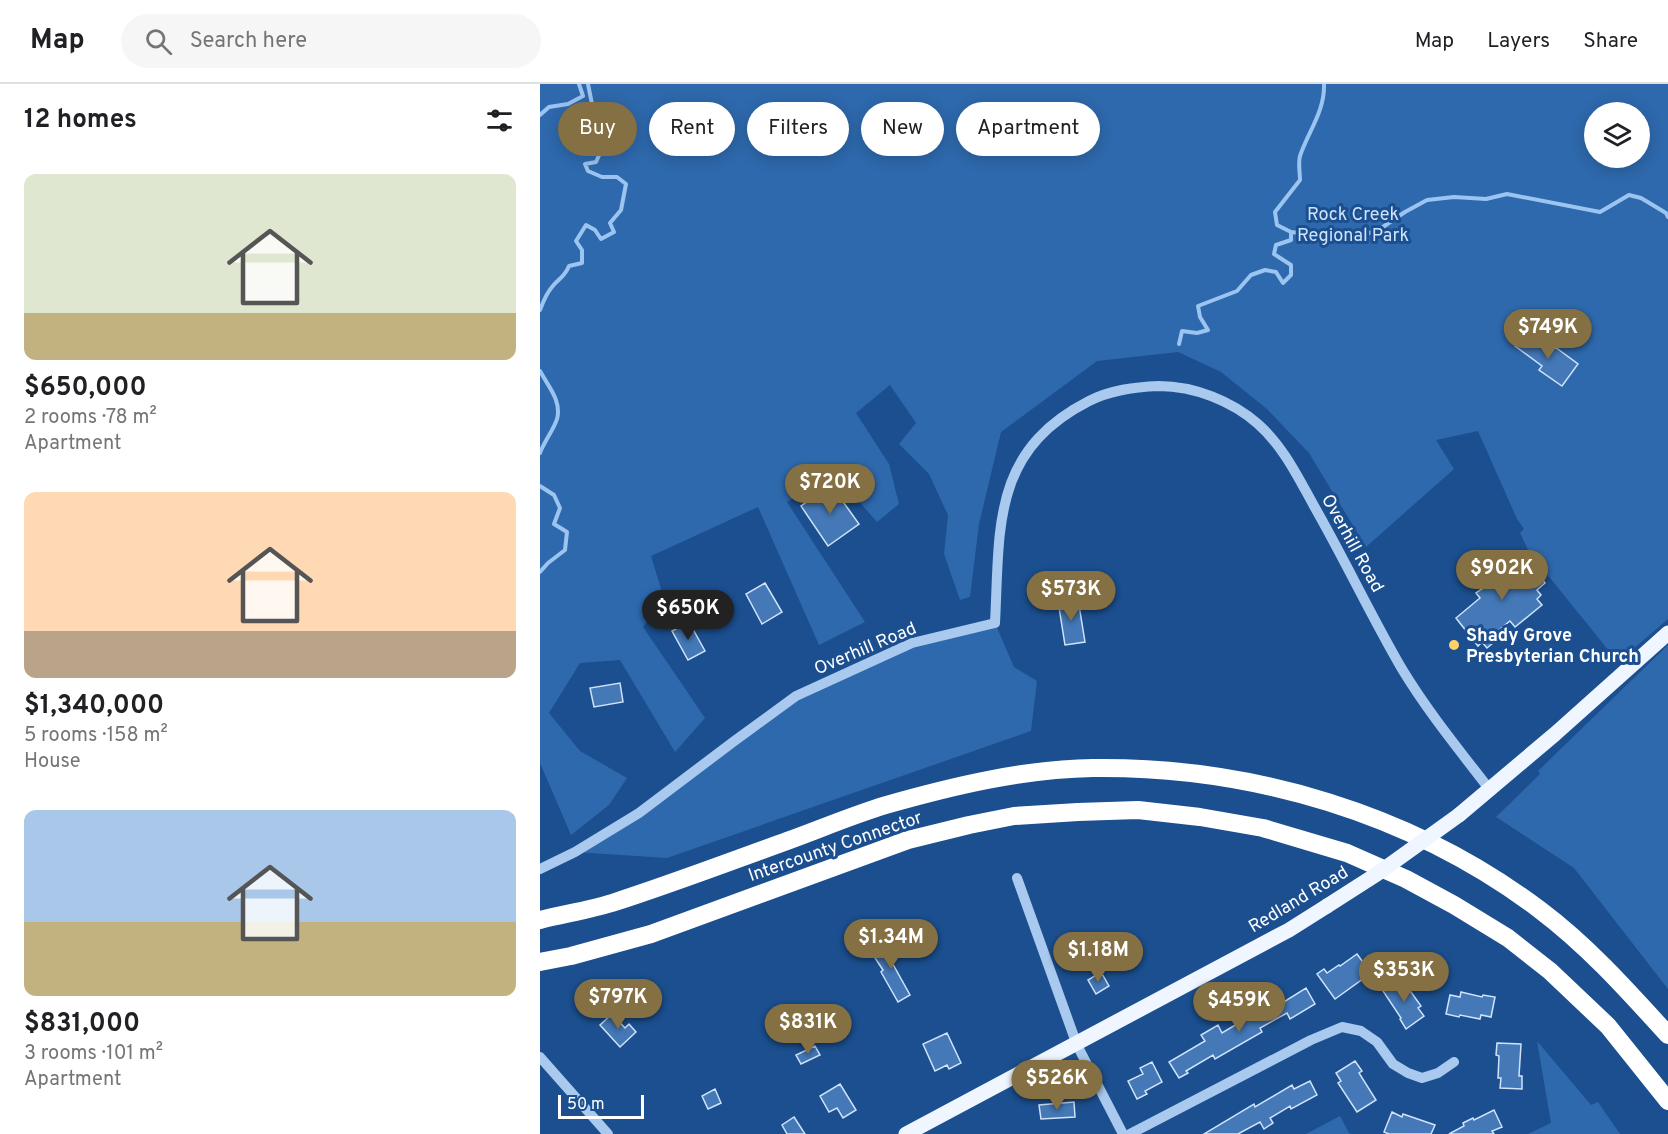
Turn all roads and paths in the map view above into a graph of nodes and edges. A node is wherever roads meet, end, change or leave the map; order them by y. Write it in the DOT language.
graph roads {
  1 [pos="1668,633"];
  2 [pos="1490,790"];
  3 [pos="540,868"];
  4 [pos="1017,878"];
  5 [pos="540,920"];
  6 [pos="540,962"];
  7 [pos="1668,1035"];
  8 [pos="1077,1045"];
  9 [pos="540,1057"];
  10 [pos="1454,1062"];
  11 [pos="1668,1101"];
  12 [pos="608,1134"];
  13 [pos="906,1134"];
  14 [pos="1123,1134"];
  15 [pos="1130,1134"];
  1 -- 2 [label="main road, Redland Road"];
  2 -- 3 [label="street, Overhill Road"];
  2 -- 8 [label="main road, Redland Road, bridge"];
  4 -- 8 [label="street"];
  5 -- 7 [label="highway, Intercounty Connector"];
  6 -- 11 [label="highway, Intercounty Connector"];
  8 -- 13 [label="main road, Redland Road"];
  8 -- 14 [label="street"];
  9 -- 12 [label="street"];
  10 -- 15 [label="street"];
}
